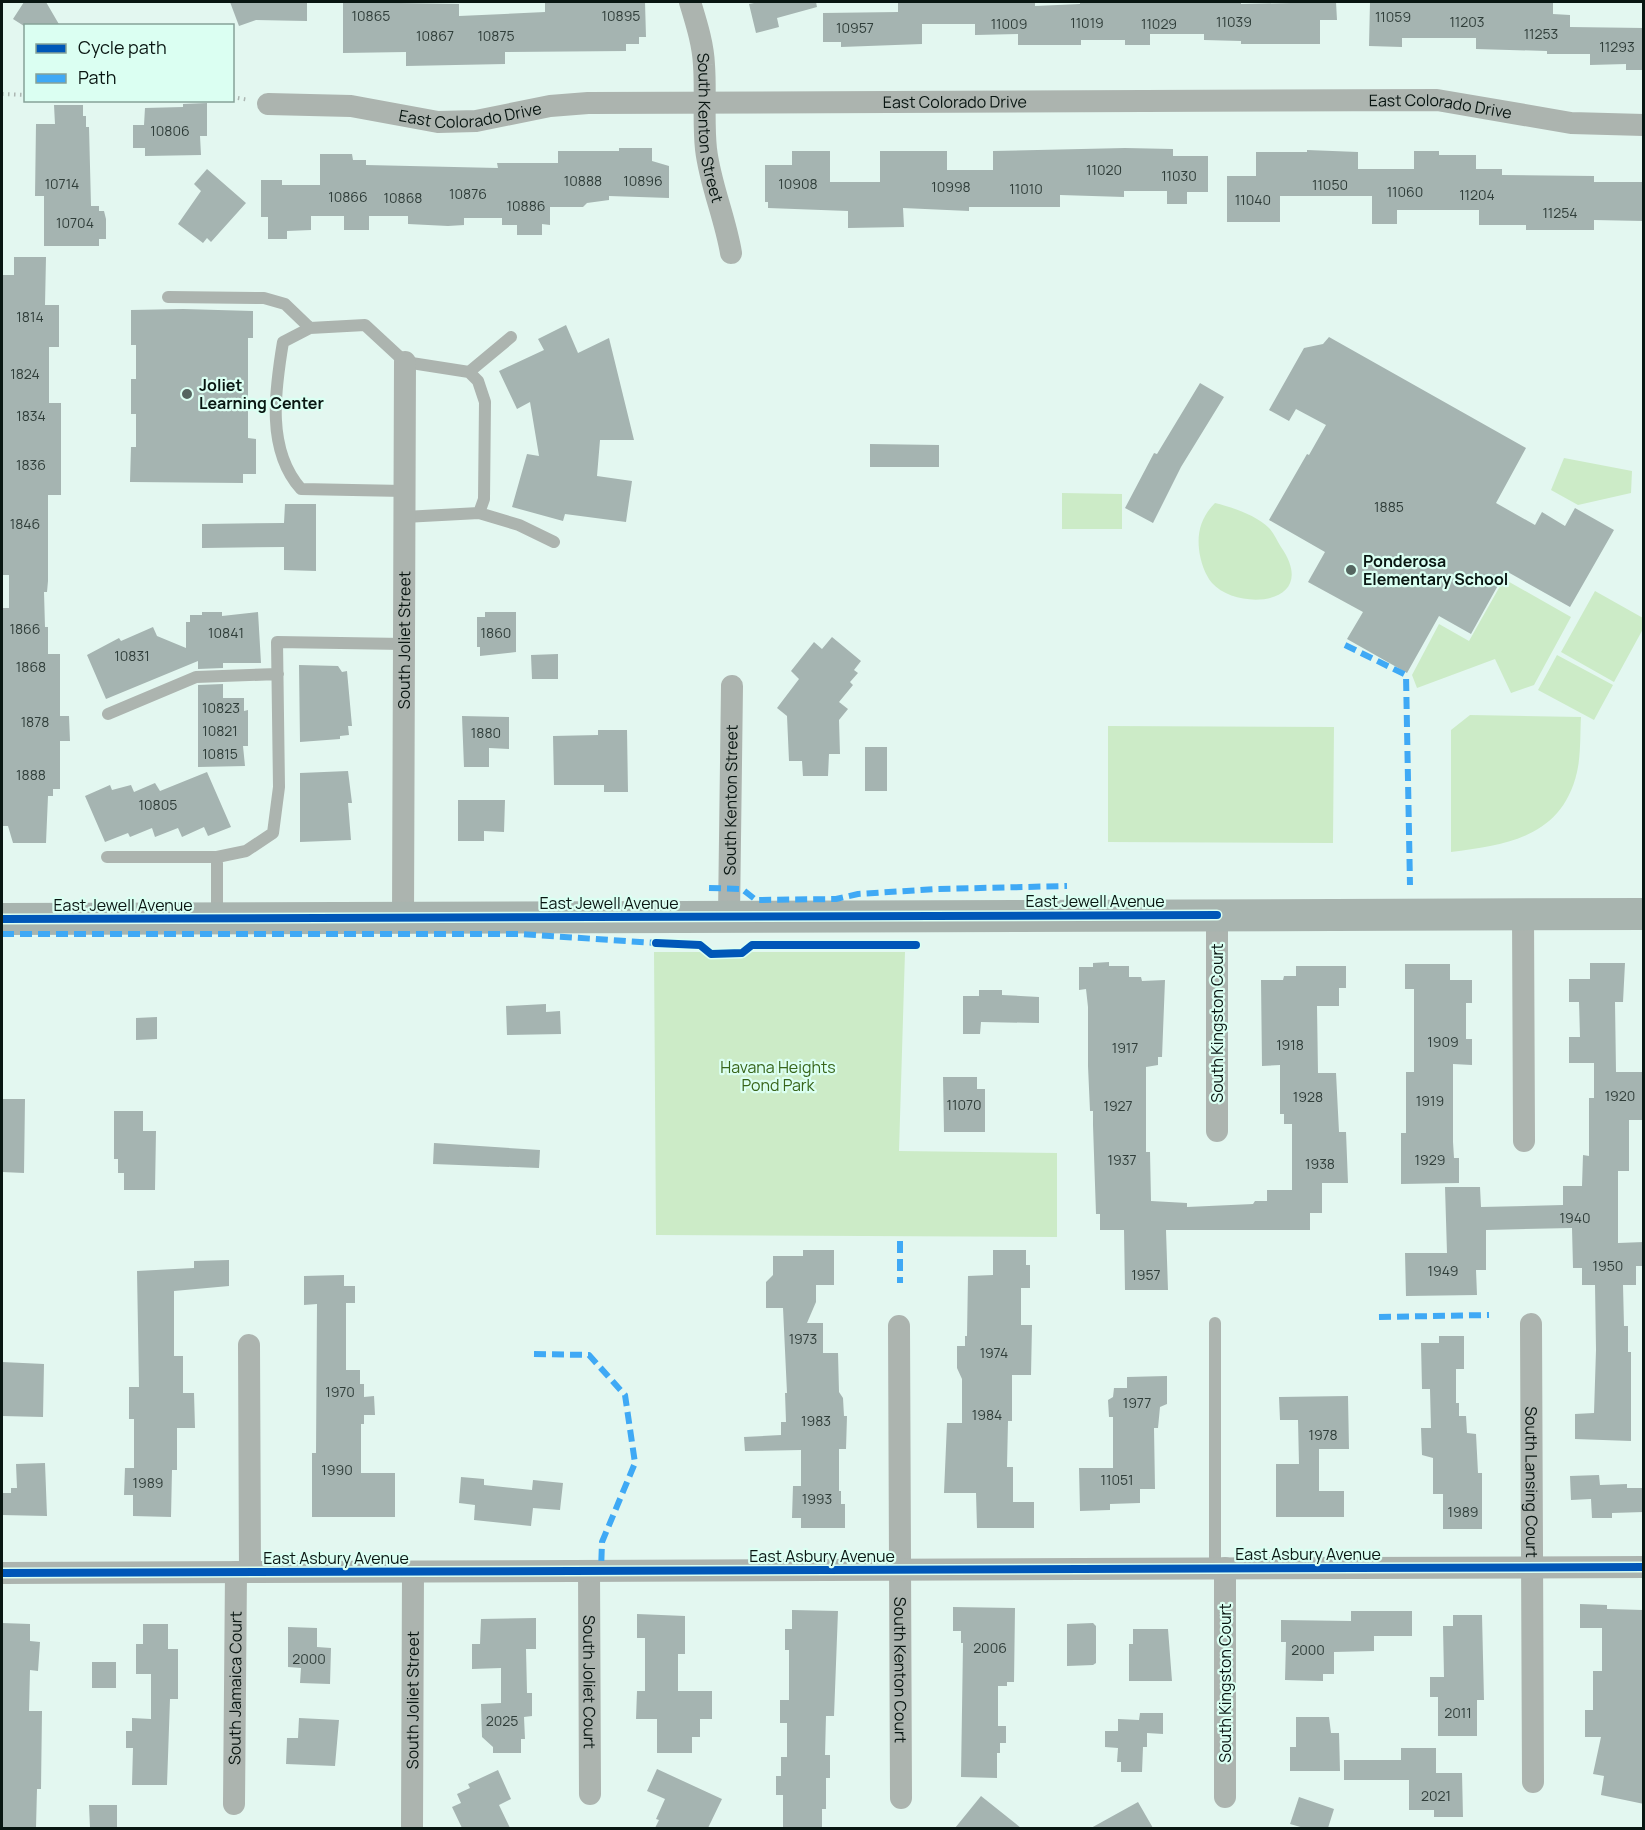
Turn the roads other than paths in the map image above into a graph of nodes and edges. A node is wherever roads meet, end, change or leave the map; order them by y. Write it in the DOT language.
graph roads {
  1 [pos="690,2"];
  2 [pos="705,102"];
  3 [pos="268,104"];
  4 [pos="1644,124"];
  5 [pos="731,253"];
  6 [pos="168,297"];
  7 [pos="310,328"];
  8 [pos="511,337"];
  9 [pos="405,363"];
  10 [pos="469,372"];
  11 [pos="405,491"];
  12 [pos="478,513"];
  13 [pos="404,517"];
  14 [pos="554,542"];
  15 [pos="404,644"];
  16 [pos="278,674"];
  17 [pos="732,686"];
  18 [pos="108,714"];
  19 [pos="107,857"];
  20 [pos="217,857"];
  21 [pos="1523,914"];
  22 [pos="1644,914"];
  23 [pos="1217,915"];
  24 [pos="729,916"];
  25 [pos="217,918"];
  26 [pos="403,918"];
  27 [pos="2,920"];
  28 [pos="1217,1131"];
  29 [pos="1524,1141"];
  30 [pos="1215,1323"];
  31 [pos="1531,1324"];
  32 [pos="899,1326"];
  33 [pos="249,1345"];
  34 [pos="1533,1567"];
  35 [pos="1644,1567"];
  36 [pos="1220,1568"];
  37 [pos="900,1570"];
  38 [pos="589,1571"];
  39 [pos="243,1572"];
  40 [pos="413,1572"];
  41 [pos="2,1573"];
  42 [pos="1533,1782"];
  43 [pos="590,1794"];
  44 [pos="1225,1797"];
  45 [pos="901,1798"];
  46 [pos="234,1804"];
  47 [pos="412,1828"];
  1 -- 2 [label="street, South Kenton Street"];
  2 -- 3 [label="street, East Colorado Drive"];
  2 -- 4 [label="street, East Colorado Drive"];
  2 -- 5 [label="street, South Kenton Street"];
  6 -- 7 [label="lane"];
  7 -- 9 [label="lane"];
  7 -- 11 [label="lane"];
  8 -- 10 [label="lane"];
  9 -- 10 [label="lane"];
  9 -- 11 [label="street, South Joliet Street"];
  10 -- 12 [label="lane"];
  11 -- 13 [label="street, South Joliet Street"];
  12 -- 13 [label="lane"];
  12 -- 14 [label="lane"];
  13 -- 15 [label="street, South Joliet Street"];
  15 -- 16 [label="lane"];
  15 -- 26 [label="street, South Joliet Street"];
  16 -- 18 [label="lane"];
  16 -- 20 [label="lane"];
  17 -- 24 [label="street, South Kenton Street"];
  19 -- 20 [label="lane"];
  20 -- 25 [label="lane"];
  21 -- 22 [label="street, East Jewell Avenue"];
  21 -- 23 [label="street, East Jewell Avenue"];
  21 -- 29 [label="street"];
  23 -- 24 [label="street, East Jewell Avenue"];
  23 -- 28 [label="street, South Kingston Court"];
  24 -- 26 [label="street, East Jewell Avenue"];
  25 -- 26 [label="street, East Jewell Avenue"];
  25 -- 27 [label="street, East Jewell Avenue"];
  30 -- 36 [label="lane"];
  31 -- 34 [label="street, South Lansing Court"];
  32 -- 37 [label="street, South Kenton Court"];
  33 -- 39 [label="street, South Jamaica Court"];
  34 -- 35 [label="street, East Asbury Avenue"];
  34 -- 36 [label="street, East Asbury Avenue"];
  34 -- 42 [label="street, South Lansing Court"];
  36 -- 37 [label="street, East Asbury Avenue"];
  36 -- 44 [label="street, South Kingston Court"];
  37 -- 38 [label="street, East Asbury Avenue"];
  37 -- 45 [label="street, South Kenton Court"];
  38 -- 40 [label="street, East Asbury Avenue"];
  38 -- 43 [label="street, South Joliet Court"];
  39 -- 40 [label="street, East Asbury Avenue"];
  39 -- 41 [label="street, East Asbury Avenue"];
  39 -- 46 [label="street, South Jamaica Court"];
  40 -- 47 [label="street, South Joliet Street"];
}
